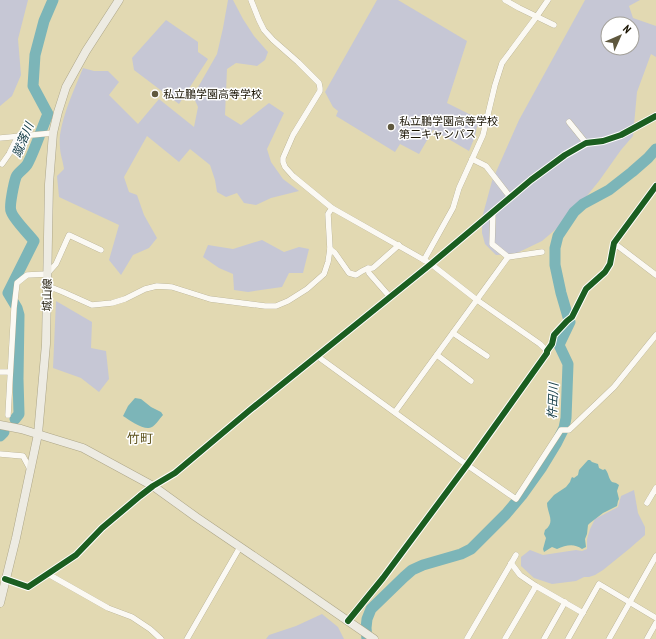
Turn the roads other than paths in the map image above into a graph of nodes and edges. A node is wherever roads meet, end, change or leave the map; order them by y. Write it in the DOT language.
graph roads {
  1 [pos="119,0"];
  2 [pos="251,0"];
  3 [pos="505,0"];
  4 [pos="548,0"];
  5 [pos="537,16"];
  6 [pos="554,25"];
  7 [pos="656,116"];
  8 [pos="569,122"];
  9 [pos="53,133"];
  10 [pos="18,136"];
  11 [pos="0,138"];
  12 [pos="586,143"];
  13 [pos="472,159"];
  14 [pos="1,165"];
  15 [pos="656,186"];
  16 [pos="510,197"];
  17 [pos="332,208"];
  18 [pos="493,212"];
  19 [pos="614,244"];
  20 [pos="398,245"];
  21 [pos="330,249"];
  22 [pos="101,250"];
  23 [pos="542,252"];
  24 [pos="508,257"];
  25 [pos="424,260"];
  26 [pos="430,264"];
  27 [pos="368,268"];
  28 [pos="47,274"];
  29 [pos="656,275"];
  30 [pos="47,288"];
  31 [pos="390,297"];
  32 [pos="477,300"];
  33 [pos="453,333"];
  34 [pos="656,335"];
  35 [pos="547,351"];
  36 [pos="317,356"];
  37 [pos="437,356"];
  38 [pos="488,356"];
  39 [pos="0,372"];
  40 [pos="10,372"];
  41 [pos="471,381"];
  42 [pos="395,412"];
  43 [pos="8,415"];
  44 [pos="0,424"];
  45 [pos="38,434"];
  46 [pos="0,454"];
  47 [pos="467,465"];
  48 [pos="30,469"];
  49 [pos="153,486"];
  50 [pos="656,488"];
  51 [pos="647,503"];
  52 [pos="240,547"];
  53 [pos="516,555"];
  54 [pos="656,556"];
  55 [pos="511,563"];
  56 [pos="48,574"];
  57 [pos="5,579"];
  58 [pos="536,586"];
  59 [pos="565,602"];
  60 [pos="630,602"];
  61 [pos="0,603"];
  62 [pos="583,613"];
  63 [pos="656,618"];
  64 [pos="348,621"];
  65 [pos="656,623"];
  66 [pos="161,639"];
  67 [pos="187,639"];
  68 [pos="374,639"];
  69 [pos="467,639"];
  70 [pos="505,639"];
  71 [pos="544,639"];
  72 [pos="568,639"];
  73 [pos="609,639"];
  74 [pos="647,639"];
  1 -- 9 [label="main road, 城山線"];
  2 -- 17 [label="street"];
  3 -- 5 [label="street"];
  4 -- 5 [label="street"];
  5 -- 6 [label="street"];
  5 -- 13 [label="street"];
  7 -- 12 [label="street"];
  8 -- 12 [label="street"];
  9 -- 10 [label="street"];
  9 -- 28 [label="main road, 城山線"];
  10 -- 11 [label="street"];
  10 -- 14 [label="street"];
  12 -- 16 [label="street"];
  13 -- 16 [label="street"];
  13 -- 25 [label="street"];
  15 -- 19 [label="street"];
  16 -- 18 [label="street"];
  17 -- 20 [label="street"];
  17 -- 21 [label="street"];
  18 -- 24 [label="street"];
  18 -- 26 [label="street"];
  19 -- 29 [label="street"];
  19 -- 35 [label="street"];
  20 -- 25 [label="street"];
  20 -- 27 [label="street"];
  21 -- 27 [label="street"];
  21 -- 30 [label="street"];
  22 -- 28 [label="street"];
  23 -- 24 [label="street"];
  24 -- 32 [label="street"];
  25 -- 26 [label="street"];
  26 -- 31 [label="street"];
  26 -- 32 [label="street"];
  27 -- 31 [label="street"];
  28 -- 30 [label="main road, 城山線"];
  28 -- 40 [label="street"];
  30 -- 45 [label="main road, 城山線"];
  31 -- 36 [label="street"];
  32 -- 33 [label="street"];
  32 -- 35 [label="street"];
  33 -- 37 [label="street"];
  33 -- 38 [label="street"];
  34 -- 47 [label="street"];
  35 -- 47 [label="street"];
  36 -- 42 [label="street"];
  36 -- 49 [label="street"];
  37 -- 41 [label="street"];
  37 -- 42 [label="street"];
  39 -- 40 [label="street"];
  40 -- 43 [label="street"];
  42 -- 47 [label="street"];
  44 -- 45 [label="main road"];
  45 -- 48 [label="main road, 城山線"];
  45 -- 49 [label="main road"];
  46 -- 48 [label="street"];
  47 -- 64 [label="street"];
  48 -- 57 [label="main road, 城山線"];
  49 -- 52 [label="main road"];
  49 -- 56 [label="street"];
  50 -- 51 [label="street"];
  52 -- 64 [label="main road"];
  52 -- 67 [label="street"];
  53 -- 55 [label="street"];
  54 -- 60 [label="street"];
  55 -- 58 [label="street"];
  55 -- 69 [label="street"];
  56 -- 57 [label="street"];
  56 -- 66 [label="street"];
  57 -- 61 [label="main road, 城山線"];
  58 -- 59 [label="street"];
  58 -- 70 [label="street"];
  59 -- 62 [label="street"];
  59 -- 71 [label="street"];
  60 -- 62 [label="street"];
  60 -- 63 [label="street"];
  60 -- 73 [label="street"];
  62 -- 72 [label="street"];
  64 -- 68 [label="main road"];
  65 -- 74 [label="street"];
}
